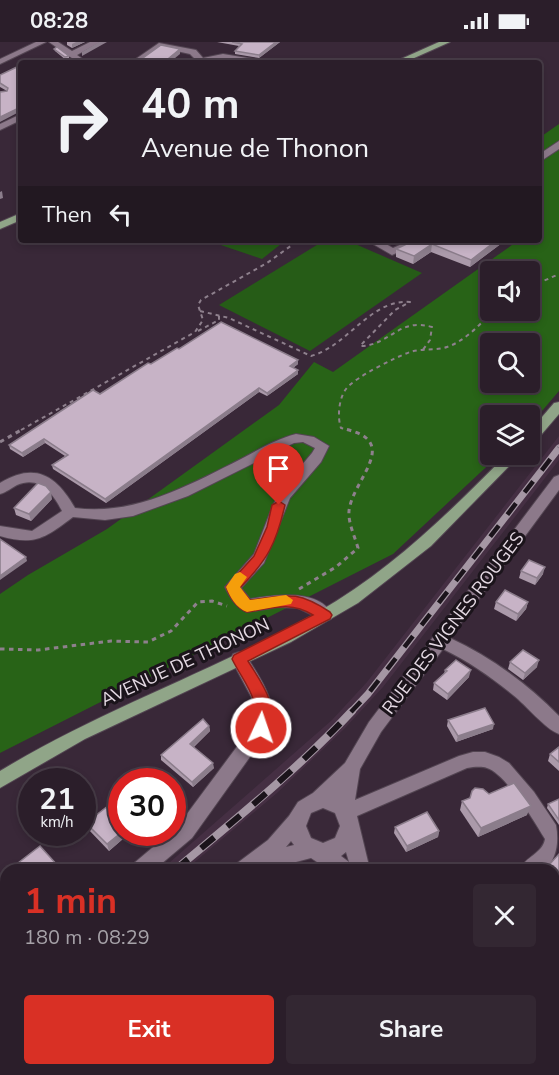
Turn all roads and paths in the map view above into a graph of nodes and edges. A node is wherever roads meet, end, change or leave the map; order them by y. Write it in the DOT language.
graph roads {
  1 [pos="42,42"];
  2 [pos="53,42"];
  3 [pos="96,42"];
  4 [pos="446,42"];
  5 [pos="164,44"];
  6 [pos="0,52"];
  7 [pos="71,55"];
  8 [pos="13,56"];
  9 [pos="250,59"];
  10 [pos="79,60"];
  11 [pos="139,60"];
  12 [pos="197,60"];
  13 [pos="207,60"];
  14 [pos="403,60"];
  15 [pos="0,62"];
  16 [pos="18,119"];
  17 [pos="0,128"];
  18 [pos="559,144"];
  19 [pos="542,157"];
  20 [pos="18,217"];
  21 [pos="0,226"];
  22 [pos="295,243"];
  23 [pos="376,243"];
  24 [pos="413,243"];
  25 [pos="559,274"];
  26 [pos="540,283"];
  27 [pos="200,311"];
  28 [pos="219,316"];
  29 [pos="483,321"];
  30 [pos="195,332"];
  31 [pos="422,351"];
  32 [pos="559,406"];
  33 [pos="540,428"];
  34 [pos="0,442"];
  35 [pos="504,465"];
  36 [pos="557,488"];
  37 [pos="0,489"];
  38 [pos="70,512"];
  39 [pos="0,531"];
  40 [pos="287,600"];
  41 [pos="247,606"];
  42 [pos="325,615"];
  43 [pos="440,640"];
  44 [pos="0,649"];
  45 [pos="239,659"];
  46 [pos="559,727"];
  47 [pos="351,768"];
  48 [pos="0,780"];
  49 [pos="316,802"];
  50 [pos="345,811"];
  51 [pos="296,822"];
  52 [pos="351,832"];
  53 [pos="315,850"];
  54 [pos="147,864"];
  55 [pos="252,864"];
  56 [pos="262,864"];
  57 [pos="335,864"];
  58 [pos="359,864"];
  59 [pos="536,864"];
  1 -- 8 [label="street"];
  2 -- 7 [label="street"];
  3 -- 7 [label="street"];
  4 -- 14 [label="main road"];
  5 -- 11 [label="street"];
  5 -- 12 [label="street"];
  6 -- 8 [label="street"];
  7 -- 10 [label="street"];
  8 -- 15 [label="street"];
  9 -- 13 [label="street"];
  16 -- 17 [label="street"];
  18 -- 19 [label="street"];
  20 -- 21 [label="main road"];
  22 -- 27 [label="path"];
  23 -- 24 [label="street"];
  25 -- 26 [label="path"];
  27 -- 28 [label="path"];
  27 -- 30 [label="path"];
  28 -- 30 [label="path"];
  28 -- 31 [label="path"];
  29 -- 31 [label="path"];
  30 -- 34 [label="path"];
  31 -- 40 [label="path"];
  32 -- 33 [label="main road"];
  35 -- 42 [label="main road, AVENUE DE THONON"];
  36 -- 43 [label="street, RUE DES VIGNES ROUGES"];
  37 -- 38 [label="street"];
  38 -- 39 [label="street"];
  38 -- 41 [label="street"];
  40 -- 41 [label="street"];
  40 -- 42 [label="street"];
  41 -- 44 [label="path"];
  42 -- 45 [label="main road, AVENUE DE THONON"];
  43 -- 46 [label="street"];
  43 -- 47 [label="street, RUE DES VIGNES ROUGES"];
  45 -- 48 [label="main road, AVENUE DE THONON"];
  45 -- 54 [label="street"];
  47 -- 49 [label="street, RUE DES VIGNES ROUGES"];
  47 -- 50 [label="street, RUE DES VIGNES ROUGES"];
  49 -- 50 [label="street"];
  49 -- 51 [label="street"];
  50 -- 52 [label="street"];
  50 -- 59 [label="street"];
  51 -- 53 [label="street"];
  51 -- 55 [label="street"];
  52 -- 53 [label="street"];
  52 -- 58 [label="street"];
  53 -- 56 [label="street"];
  53 -- 57 [label="street"];
}
